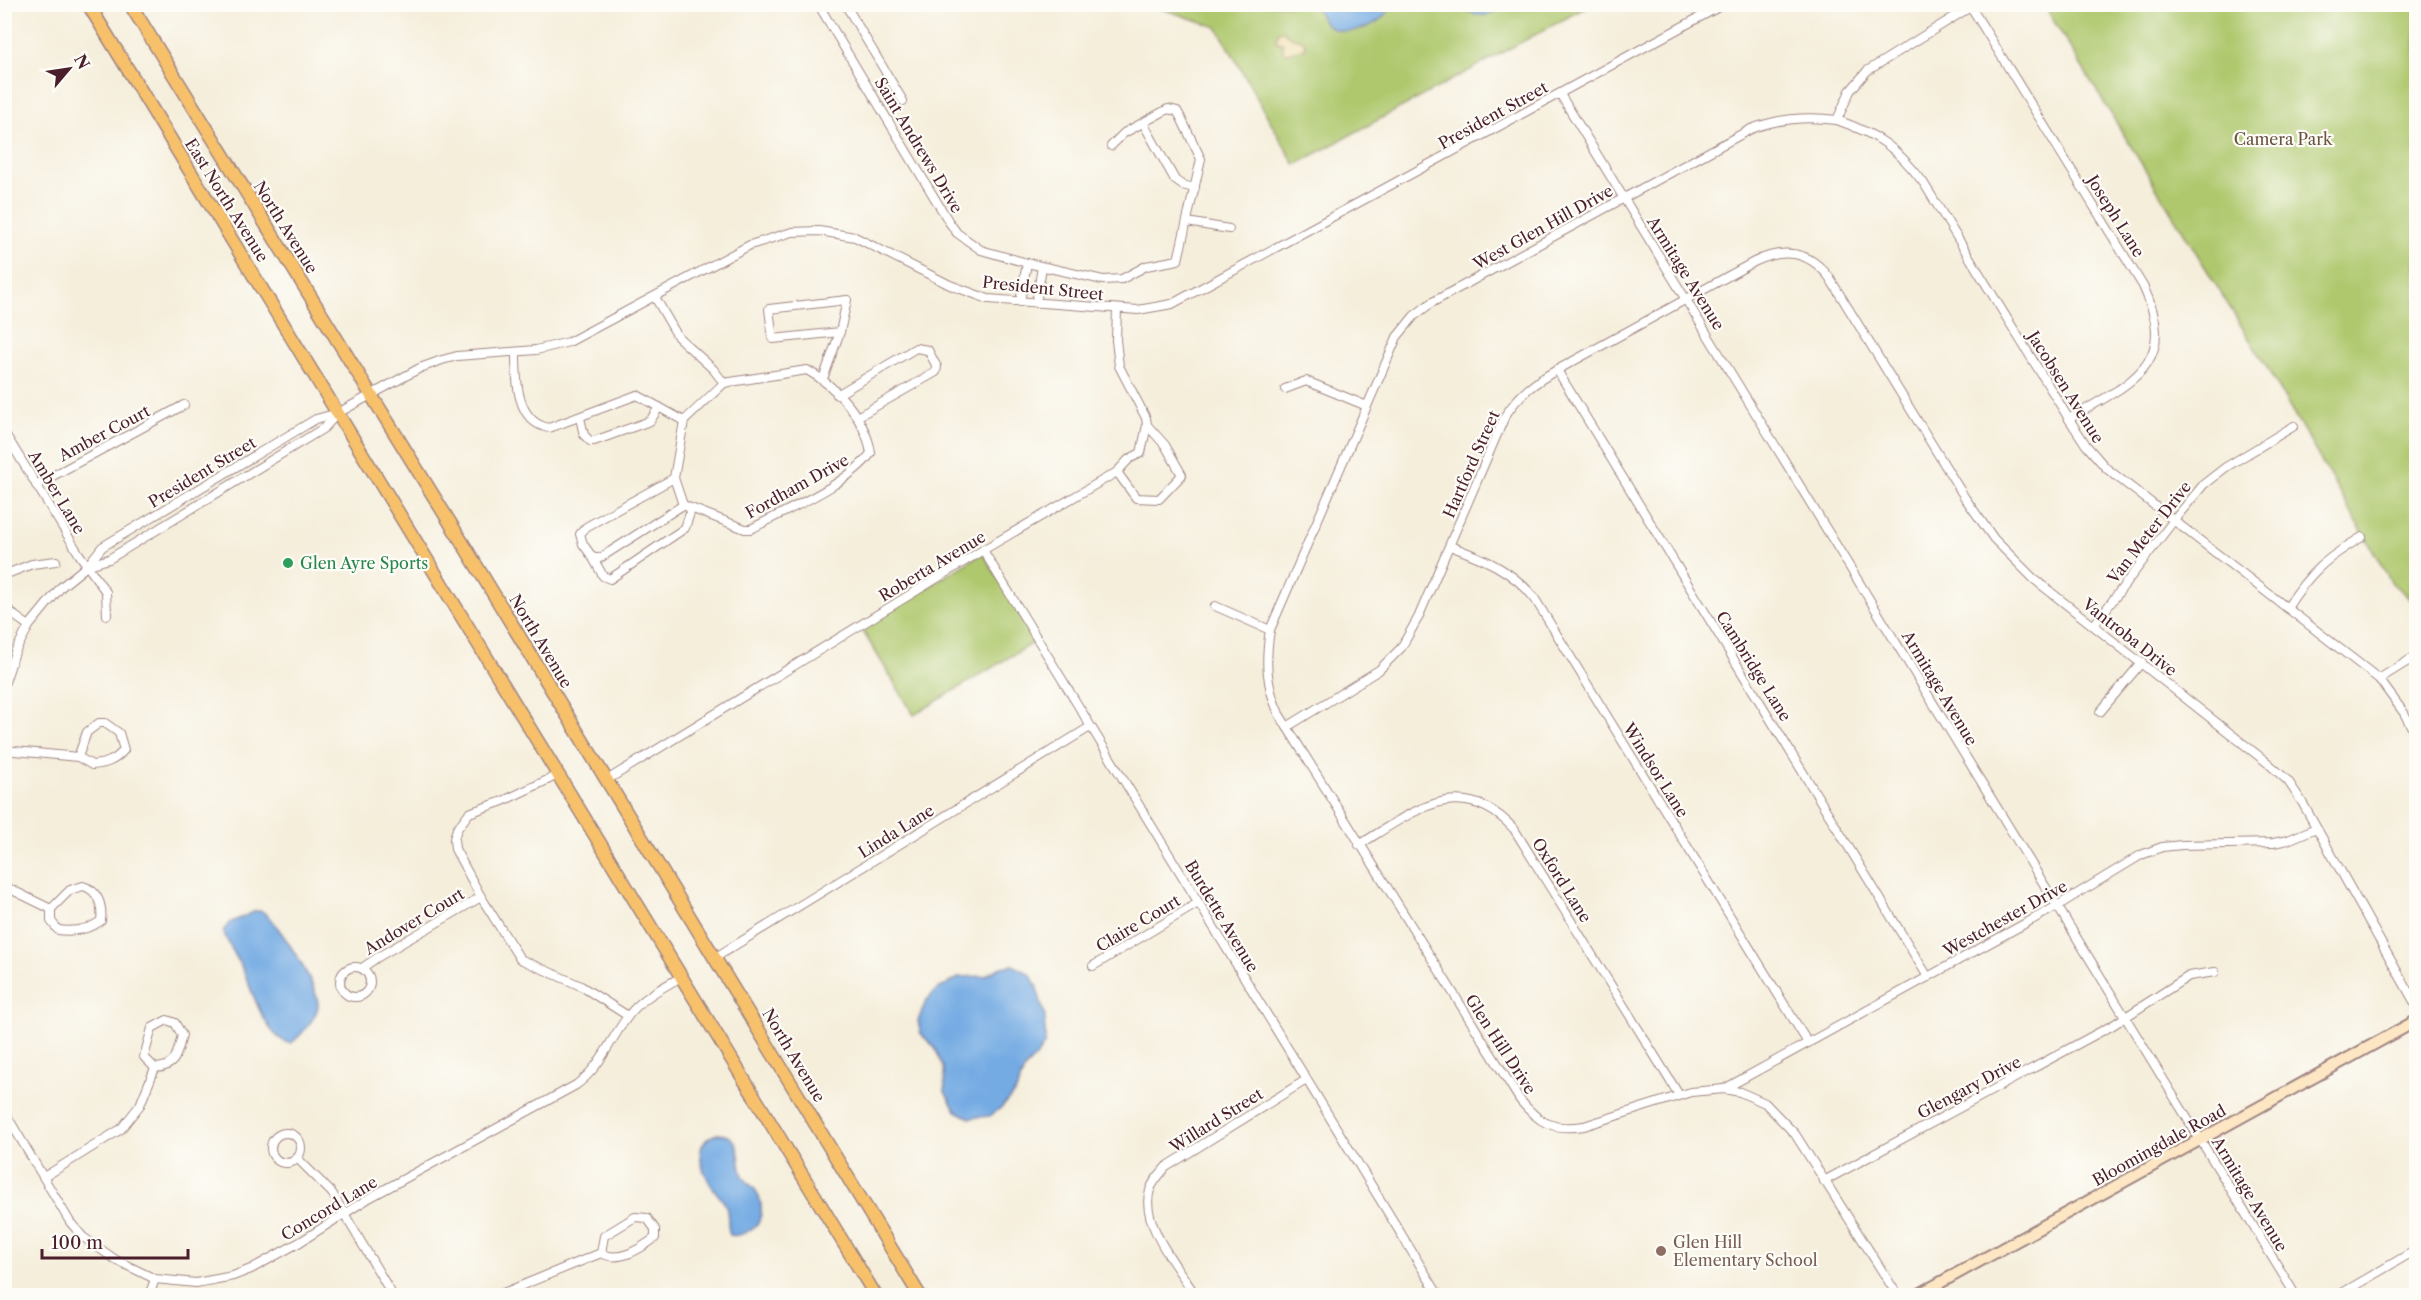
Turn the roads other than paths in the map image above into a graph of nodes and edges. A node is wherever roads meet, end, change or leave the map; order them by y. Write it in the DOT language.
graph roads {
  1 [pos="88,4"];
  2 [pos="130,4"];
  3 [pos="818,4"];
  4 [pos="845,4"];
  5 [pos="1724,4"];
  6 [pos="1973,6"];
  7 [pos="1560,94"];
  8 [pos="903,101"];
  9 [pos="1837,120"];
  10 [pos="1143,123"];
  11 [pos="1111,146"];
  12 [pos="1195,188"];
  13 [pos="1624,199"];
  14 [pos="1187,222"];
  15 [pos="1229,229"];
  16 [pos="1027,263"];
  17 [pos="1042,267"];
  18 [pos="1832,282"];
  19 [pos="655,297"];
  20 [pos="1686,299"];
  21 [pos="1020,302"];
  22 [pos="1036,303"];
  23 [pos="1117,309"];
  24 [pos="840,332"];
  25 [pos="516,353"];
  26 [pos="1557,370"];
  27 [pos="823,379"];
  28 [pos="724,384"];
  29 [pos="1285,389"];
  30 [pos="371,395"];
  31 [pos="837,395"];
  32 [pos="184,405"];
  33 [pos="1367,406"];
  34 [pos="659,407"];
  35 [pos="338,413"];
  36 [pos="857,417"];
  37 [pos="580,418"];
  38 [pos="2069,419"];
  39 [pos="684,421"];
  40 [pos="1147,425"];
  41 [pos="2294,426"];
  42 [pos="4,432"];
  43 [pos="1117,472"];
  44 [pos="674,478"];
  45 [pos="36,484"];
  46 [pos="683,506"];
  47 [pos="691,510"];
  48 [pos="2174,520"];
  49 [pos="2362,537"];
  50 [pos="1450,546"];
  51 [pos="983,550"];
  52 [pos="593,558"];
  53 [pos="56,561"];
  54 [pos="88,565"];
  55 [pos="4,575"];
  56 [pos="4,605"];
  57 [pos="1215,606"];
  58 [pos="2287,608"];
  59 [pos="107,615"];
  60 [pos="2094,625"];
  61 [pos="29,626"];
  62 [pos="1270,630"];
  63 [pos="2416,656"];
  64 [pos="2142,662"];
  65 [pos="2379,679"];
  66 [pos="4,685"];
  67 [pos="2100,712"];
  68 [pos="1090,727"];
  69 [pos="1287,727"];
  70 [pos="2416,735"];
  71 [pos="4,750"];
  72 [pos="78,757"];
  73 [pos="558,775"];
  74 [pos="607,780"];
  75 [pos="2316,828"];
  76 [pos="1359,844"];
  77 [pos="4,886"];
  78 [pos="481,897"];
  79 [pos="1198,903"];
  80 [pos="2057,906"];
  81 [pos="51,909"];
  82 [pos="716,957"];
  83 [pos="1093,966"];
  84 [pos="362,968"];
  85 [pos="2216,972"];
  86 [pos="681,977"];
  87 [pos="1928,977"];
  88 [pos="2416,1005"];
  89 [pos="628,1016"];
  90 [pos="2125,1016"];
  91 [pos="2416,1021"];
  92 [pos="1808,1043"];
  93 [pos="155,1068"];
  94 [pos="1306,1080"];
  95 [pos="1724,1089"];
  96 [pos="1679,1095"];
  97 [pos="4,1111"];
  98 [pos="2201,1139"];
  99 [pos="297,1158"];
  100 [pos="44,1177"];
  101 [pos="1824,1181"];
  102 [pos="345,1212"];
  103 [pos="2416,1250"];
  104 [pos="601,1253"];
  105 [pos="155,1279"];
  106 [pos="149,1296"];
  107 [pos="393,1296"];
  108 [pos="496,1296"];
  109 [pos="876,1296"];
  110 [pos="920,1296"];
  111 [pos="1196,1296"];
  112 [pos="1439,1296"];
  113 [pos="1898,1296"];
  114 [pos="1916,1296"];
  115 [pos="2296,1296"];
  116 [pos="2337,1296"];
  1 -- 35 [label="main road, East North Avenue"];
  2 -- 30 [label="main road, North Avenue"];
  3 -- 16 [label="street, Saint Andrews Drive"];
  4 -- 8 [label="street"];
  5 -- 7 [label="street, President Street"];
  6 -- 9 [label="street"];
  6 -- 38 [label="street, Joseph Lane"];
  7 -- 13 [label="street, Armitage Avenue"];
  7 -- 23 [label="street, President Street"];
  9 -- 13 [label="street, West Glen Hill Drive"];
  9 -- 38 [label="street, Jacobsen Avenue"];
  10 -- 11 [label="street"];
  10 -- 12 [label="street"];
  10 -- 12 [label="street"];
  12 -- 14 [label="street"];
  13 -- 20 [label="street, Armitage Avenue"];
  13 -- 33 [label="street, West Glen Hill Drive"];
  14 -- 15 [label="street"];
  14 -- 17 [label="street, Saint Andrews Drive"];
  16 -- 17 [label="street, Saint Andrews Drive"];
  16 -- 21 [label="street"];
  17 -- 22 [label="street"];
  18 -- 20 [label="street, Hartford Street"];
  18 -- 60 [label="street, Vantroba Drive"];
  19 -- 21 [label="street, President Street"];
  19 -- 25 [label="street, President Street"];
  19 -- 28 [label="street"];
  20 -- 26 [label="street, Hartford Street"];
  20 -- 80 [label="street, Armitage Avenue"];
  21 -- 22 [label="street, President Street"];
  22 -- 23 [label="street, President Street"];
  23 -- 40 [label="street"];
  24 -- 24 [label="street"];
  24 -- 27 [label="street"];
  25 -- 30 [label="street, President Street"];
  25 -- 37 [label="street"];
  26 -- 50 [label="street, Hartford Street"];
  26 -- 87 [label="street, Cambridge Lane"];
  27 -- 28 [label="street"];
  27 -- 31 [label="street, Fordham Drive"];
  28 -- 39 [label="street"];
  29 -- 33 [label="street"];
  30 -- 35 [label="street, President Street"];
  30 -- 74 [label="main road, North Avenue"];
  31 -- 36 [label="street, Fordham Drive"];
  31 -- 36 [label="street"];
  32 -- 45 [label="street, Amber Court"];
  33 -- 62 [label="street, West Glen Hill Drive"];
  34 -- 37 [label="street"];
  34 -- 37 [label="street"];
  34 -- 39 [label="street"];
  35 -- 54 [label="street, President Street"];
  35 -- 54 [label="street, President Street"];
  35 -- 73 [label="main road"];
  36 -- 47 [label="street, Fordham Drive"];
  38 -- 48 [label="street, Jacobsen Avenue"];
  39 -- 44 [label="street"];
  40 -- 43 [label="street, Roberta Avenue"];
  40 -- 43 [label="street"];
  41 -- 48 [label="street, Van Meter Drive"];
  42 -- 45 [label="street, Amber Lane"];
  43 -- 51 [label="street, Roberta Avenue"];
  44 -- 46 [label="street"];
  44 -- 52 [label="street"];
  45 -- 54 [label="street, Amber Lane"];
  46 -- 47 [label="street, Fordham Drive"];
  46 -- 52 [label="street"];
  47 -- 52 [label="street"];
  48 -- 58 [label="street, Jacobsen Avenue"];
  48 -- 60 [label="street, Van Meter Drive"];
  49 -- 58 [label="street"];
  50 -- 69 [label="street, Hartford Street"];
  50 -- 92 [label="street, Windsor Lane"];
  51 -- 68 [label="street, Burdette Avenue"];
  51 -- 74 [label="street, Roberta Avenue"];
  53 -- 55 [label="street"];
  54 -- 59 [label="street, Amber Lane"];
  54 -- 61 [label="street, President Street"];
  56 -- 61 [label="street"];
  57 -- 62 [label="street"];
  58 -- 65 [label="street, Jacobsen Avenue"];
  60 -- 64 [label="street, Vantroba Drive"];
  61 -- 66 [label="street, President Street"];
  62 -- 69 [label="street, Glen Hill Drive"];
  63 -- 65 [label="street"];
  64 -- 67 [label="street"];
  64 -- 75 [label="street, Vantroba Drive"];
  65 -- 70 [label="street, Jacobsen Avenue"];
  68 -- 79 [label="street, Burdette Avenue"];
  68 -- 82 [label="street, Linda Lane"];
  69 -- 76 [label="street, Glen Hill Drive"];
  71 -- 72 [label="street"];
  72 -- 72 [label="street"];
  73 -- 78 [label="street"];
  73 -- 86 [label="main road"];
  74 -- 82 [label="main road, North Avenue"];
  75 -- 80 [label="street, Westchester Drive"];
  75 -- 88 [label="street, Vantroba Drive"];
  76 -- 96 [label="street, Glen Hill Drive"];
  76 -- 96 [label="street, Oxford Lane"];
  77 -- 81 [label="street"];
  78 -- 84 [label="street, Andover Court"];
  78 -- 89 [label="street"];
  79 -- 83 [label="street, Claire Court"];
  79 -- 94 [label="street, Burdette Avenue"];
  80 -- 87 [label="street, Westchester Drive"];
  80 -- 90 [label="street, Armitage Avenue"];
  81 -- 81 [label="street"];
  82 -- 110 [label="main road, North Avenue"];
  84 -- 84 [label="street, Andover Court"];
  85 -- 90 [label="street, Glengary Drive"];
  86 -- 89 [label="street, Concord Lane"];
  86 -- 109 [label="main road"];
  87 -- 92 [label="street, Westchester Drive"];
  89 -- 102 [label="street, Concord Lane"];
  90 -- 98 [label="street, Armitage Avenue"];
  90 -- 101 [label="street, Glengary Drive"];
  91 -- 98 [label="main road, Bloomingdale Road"];
  92 -- 95 [label="street, Westchester Drive"];
  93 -- 93 [label="street"];
  93 -- 100 [label="street"];
  94 -- 111 [label="street, Willard Street"];
  94 -- 112 [label="street, Burdette Avenue"];
  95 -- 96 [label="street, Glen Hill Drive"];
  95 -- 101 [label="street, Glen Hill Drive"];
  97 -- 100 [label="street, Concord Lane"];
  98 -- 114 [label="main road, Bloomingdale Road"];
  98 -- 115 [label="street, Armitage Avenue"];
  99 -- 102 [label="street"];
  100 -- 105 [label="street, Concord Lane"];
  101 -- 113 [label="street, Glen Hill Drive"];
  102 -- 105 [label="street, Concord Lane"];
  102 -- 107 [label="street"];
  103 -- 116 [label="street"];
  104 -- 104 [label="street"];
  104 -- 108 [label="street"];
  105 -- 106 [label="street"];
}
